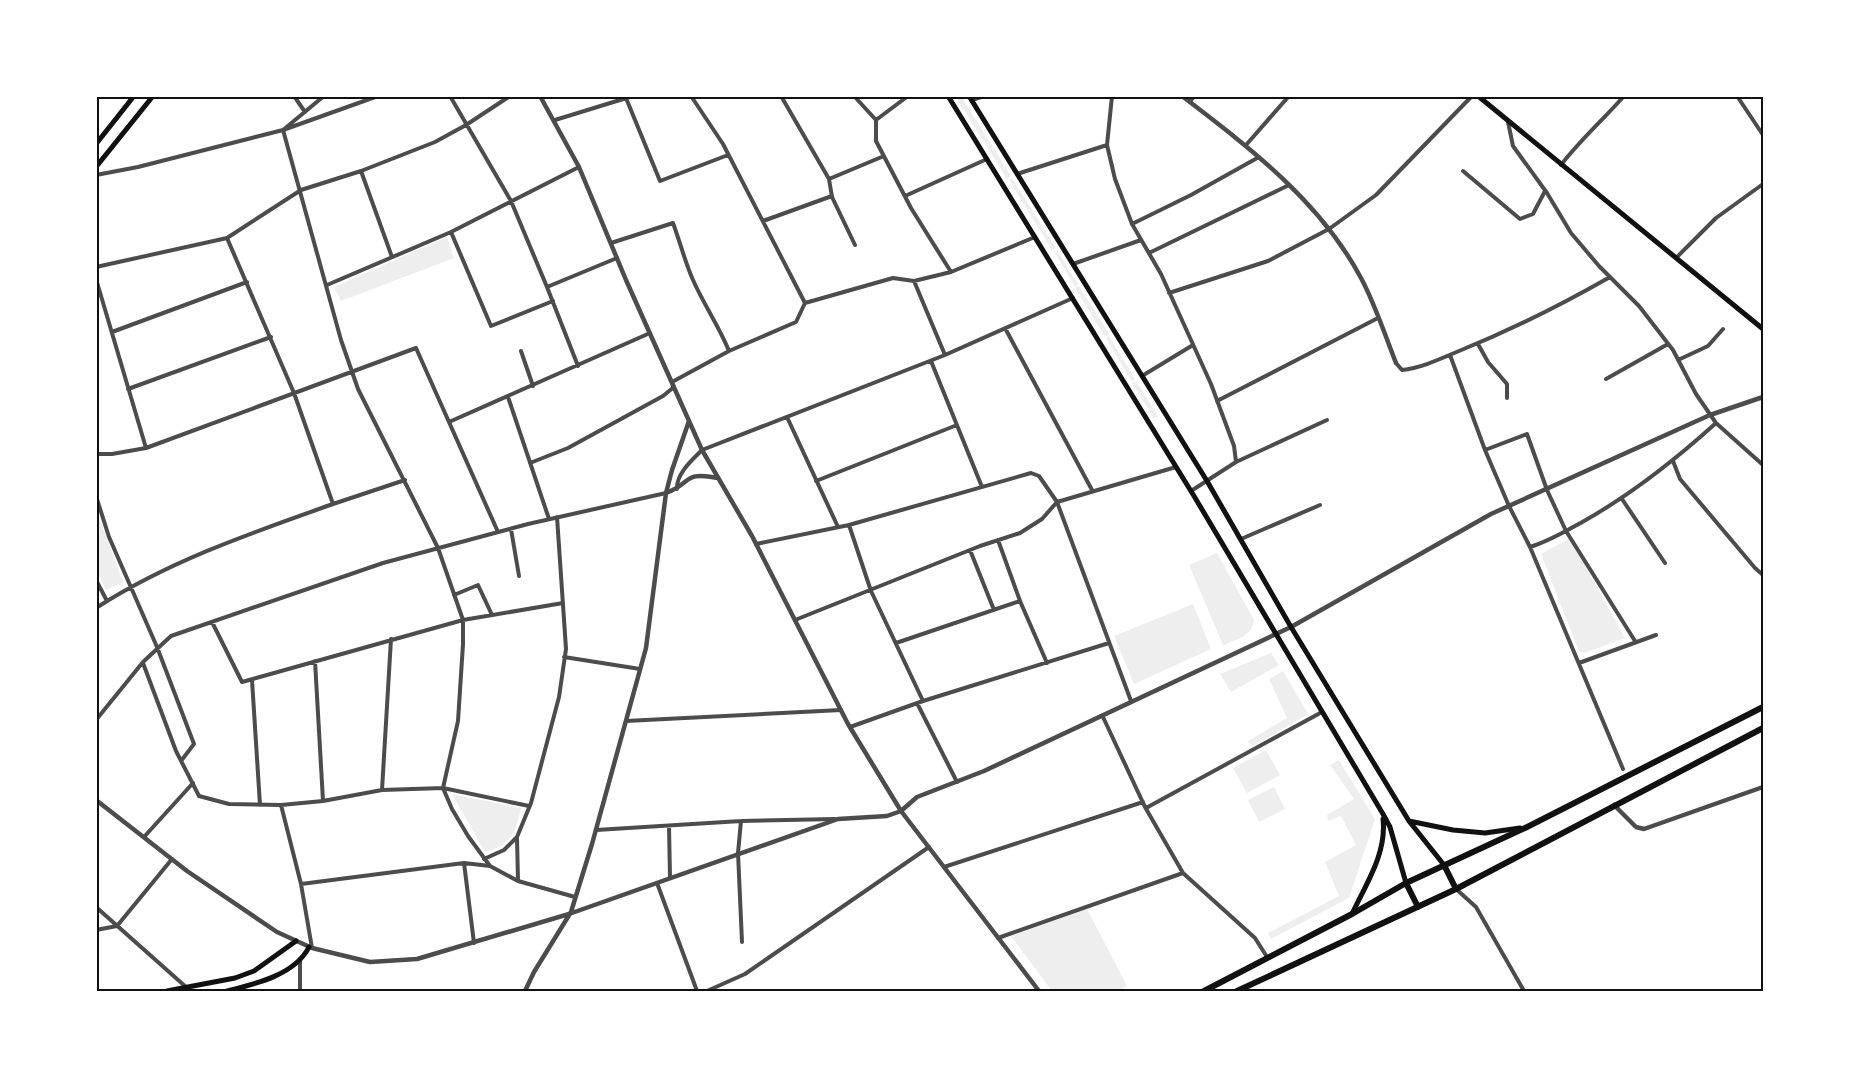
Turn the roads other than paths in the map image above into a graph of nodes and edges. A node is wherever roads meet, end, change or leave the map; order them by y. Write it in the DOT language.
graph roads {
  1 [pos="134,96"];
  2 [pos="153,96"];
  3 [pos="294,96"];
  4 [pos="324,96"];
  5 [pos="378,96"];
  6 [pos="450,96"];
  7 [pos="510,96"];
  8 [pos="540,96"];
  9 [pos="633,96"];
  10 [pos="691,96"];
  11 [pos="781,96"];
  12 [pos="854,96"];
  13 [pos="908,96"];
  14 [pos="948,96"];
  15 [pos="984,96"];
  16 [pos="1112,96"];
  17 [pos="1182,96"];
  18 [pos="1194,96"];
  19 [pos="1289,96"];
  20 [pos="1472,96"];
  21 [pos="1478,96"];
  22 [pos="1624,96"];
  23 [pos="1737,96"];
  24 [pos="626,98"];
  25 [pos="970,98"];
  26 [pos="128,99"];
  27 [pos="1190,102"];
  28 [pos="305,112"];
  29 [pos="555,120"];
  30 [pos="876,120"];
  31 [pos="1508,121"];
  32 [pos="466,125"];
  33 [pos="283,130"];
  34 [pos="1763,135"];
  35 [pos="96,144"];
  36 [pos="1107,145"];
  37 [pos="1246,145"];
  38 [pos="728,155"];
  39 [pos="884,156"];
  40 [pos="1260,157"];
  41 [pos="987,159"];
  42 [pos="1561,165"];
  43 [pos="96,167"];
  44 [pos="579,167"];
  45 [pos="362,171"];
  46 [pos="1463,171"];
  47 [pos="1017,174"];
  48 [pos="96,175"];
  49 [pos="829,179"];
  50 [pos="1763,184"];
  51 [pos="1290,185"];
  52 [pos="301,190"];
  53 [pos="1545,191"];
  54 [pos="832,196"];
  55 [pos="904,196"];
  56 [pos="511,201"];
  57 [pos="763,221"];
  58 [pos="1132,224"];
  59 [pos="1329,229"];
  60 [pos="451,232"];
  61 [pos="1035,237"];
  62 [pos="227,238"];
  63 [pos="1141,240"];
  64 [pos="610,243"];
  65 [pos="855,245"];
  66 [pos="1149,253"];
  67 [pos="392,257"];
  68 [pos="617,258"];
  69 [pos="1676,258"];
  70 [pos="1073,264"];
  71 [pos="96,267"];
  72 [pos="951,272"];
  73 [pos="1610,277"];
  74 [pos="96,279"];
  75 [pos="914,281"];
  76 [pos="247,282"];
  77 [pos="327,285"];
  78 [pos="547,287"];
  79 [pos="1169,293"];
  80 [pos="1072,298"];
  81 [pos="553,301"];
  82 [pos="805,303"];
  83 [pos="1378,318"];
  84 [pos="1005,328"];
  85 [pos="1763,329"];
  86 [pos="1723,330"];
  87 [pos="112,332"];
  88 [pos="650,333"];
  89 [pos="271,337"];
  90 [pos="1478,344"];
  91 [pos="1668,344"];
  92 [pos="1193,345"];
  93 [pos="521,351"];
  94 [pos="729,351"];
  95 [pos="945,355"];
  96 [pos="1450,355"];
  97 [pos="1678,360"];
  98 [pos="931,361"];
  99 [pos="1396,363"];
  100 [pos="578,366"];
  101 [pos="352,370"];
  102 [pos="1142,376"];
  103 [pos="1606,379"];
  104 [pos="673,385"];
  105 [pos="533,386"];
  106 [pos="128,389"];
  107 [pos="294,393"];
  108 [pos="508,397"];
  109 [pos="1763,397"];
  110 [pos="1507,398"];
  111 [pos="1217,401"];
  112 [pos="1710,415"];
  113 [pos="787,417"];
  114 [pos="1327,420"];
  115 [pos="689,421"];
  116 [pos="449,422"];
  117 [pos="1716,423"];
  118 [pos="957,425"];
  119 [pos="146,448"];
  120 [pos="702,450"];
  121 [pos="1485,450"];
  122 [pos="96,454"];
  123 [pos="1673,461"];
  124 [pos="1236,462"];
  125 [pos="530,463"];
  126 [pos="1763,465"];
  127 [pos="1176,467"];
  128 [pos="718,478"];
  129 [pos="405,480"];
  130 [pos="816,481"];
  131 [pos="1207,481"];
  132 [pos="982,487"];
  133 [pos="677,489"];
  134 [pos="1092,490"];
  135 [pos="1546,490"];
  136 [pos="1191,491"];
  137 [pos="666,493"];
  138 [pos="96,496"];
  139 [pos="1622,499"];
  140 [pos="1057,502"];
  141 [pos="333,504"];
  142 [pos="1320,505"];
  143 [pos="1509,506"];
  144 [pos="557,517"];
  145 [pos="549,519"];
  146 [pos="849,525"];
  147 [pos="838,527"];
  148 [pos="511,529"];
  149 [pos="1566,531"];
  150 [pos="498,532"];
  151 [pos="1241,539"];
  152 [pos="998,540"];
  153 [pos="756,544"];
  154 [pos="1530,547"];
  155 [pos="438,548"];
  156 [pos="970,550"];
  157 [pos="1665,563"];
  158 [pos="1763,575"];
  159 [pos="519,576"];
  160 [pos="96,580"];
  161 [pos="130,586"];
  162 [pos="871,591"];
  163 [pos="454,595"];
  164 [pos="107,601"];
  165 [pos="1020,601"];
  166 [pos="563,603"];
  167 [pos="96,608"];
  168 [pos="994,610"];
  169 [pos="492,615"];
  170 [pos="463,620"];
  171 [pos="795,620"];
  172 [pos="212,622"];
  173 [pos="1292,627"];
  174 [pos="1275,635"];
  175 [pos="1656,635"];
  176 [pos="391,639"];
  177 [pos="1635,641"];
  178 [pos="895,643"];
  179 [pos="1109,643"];
  180 [pos="157,647"];
  181 [pos="564,657"];
  182 [pos="315,661"];
  183 [pos="143,662"];
  184 [pos="1047,663"];
  185 [pos="1579,663"];
  186 [pos="640,669"];
  187 [pos="252,680"];
  188 [pos="922,700"];
  189 [pos="1131,701"];
  190 [pos="917,703"];
  191 [pos="1763,707"];
  192 [pos="841,710"];
  193 [pos="1322,712"];
  194 [pos="1103,717"];
  195 [pos="96,720"];
  196 [pos="626,721"];
  197 [pos="850,727"];
  198 [pos="1763,728"];
  199 [pos="181,761"];
  200 [pos="1623,769"];
  201 [pos="957,782"];
  202 [pos="193,783"];
  203 [pos="1763,787"];
  204 [pos="443,788"];
  205 [pos="382,790"];
  206 [pos="96,800"];
  207 [pos="322,801"];
  208 [pos="1143,802"];
  209 [pos="260,805"];
  210 [pos="281,805"];
  211 [pos="1614,805"];
  212 [pos="530,806"];
  213 [pos="1146,808"];
  214 [pos="901,811"];
  215 [pos="1383,814"];
  216 [pos="838,819"];
  217 [pos="741,821"];
  218 [pos="1409,821"];
  219 [pos="669,826"];
  220 [pos="1525,828"];
  221 [pos="596,830"];
  222 [pos="144,837"];
  223 [pos="517,837"];
  224 [pos="929,847"];
  225 [pos="738,853"];
  226 [pos="172,859"];
  227 [pos="484,859"];
  228 [pos="464,863"];
  229 [pos="490,866"];
  230 [pos="1444,866"];
  231 [pos="944,867"];
  232 [pos="1183,873"];
  233 [pos="670,878"];
  234 [pos="518,881"];
  235 [pos="657,883"];
  236 [pos="1406,883"];
  237 [pos="301,884"];
  238 [pos="1456,888"];
  239 [pos="575,897"];
  240 [pos="96,907"];
  241 [pos="1418,907"];
  242 [pos="569,914"];
  243 [pos="1352,914"];
  244 [pos="117,926"];
  245 [pos="96,930"];
  246 [pos="998,938"];
  247 [pos="296,941"];
  248 [pos="742,942"];
  249 [pos="474,943"];
  250 [pos="310,947"];
  251 [pos="1267,957"];
  252 [pos="300,959"];
  253 [pos="187,987"];
  254 [pos="167,991"];
  255 [pos="227,991"];
  256 [pos="300,991"];
  257 [pos="525,991"];
  258 [pos="697,991"];
  259 [pos="707,991"];
  260 [pos="1039,991"];
  261 [pos="1204,991"];
  262 [pos="1237,991"];
  263 [pos="1524,991"];
  1 -- 26 [label="main road"];
  2 -- 43 [label="main road"];
  3 -- 28 [label="street"];
  4 -- 28 [label="street"];
  5 -- 33 [label="street"];
  6 -- 32 [label="street"];
  7 -- 32 [label="street"];
  8 -- 29 [label="street"];
  9 -- 24 [label="street"];
  10 -- 38 [label="street"];
  11 -- 49 [label="street"];
  12 -- 30 [label="street"];
  13 -- 30 [label="street"];
  14 -- 41 [label="main road"];
  15 -- 25 [label="street"];
  16 -- 36 [label="street"];
  17 -- 27 [label="street"];
  18 -- 27 [label="street"];
  19 -- 37 [label="street"];
  20 -- 59 [label="street"];
  21 -- 31 [label="main road"];
  22 -- 42 [label="street"];
  23 -- 34 [label="street"];
  24 -- 29 [label="street"];
  24 -- 38 [label="street"];
  25 -- 47 [label="main road"];
  26 -- 35 [label="main road"];
  27 -- 37 [label="street"];
  28 -- 33 [label="street"];
  29 -- 44 [label="street"];
  30 -- 39 [label="street"];
  31 -- 42 [label="main road"];
  31 -- 53 [label="street"];
  32 -- 45 [label="street"];
  32 -- 56 [label="street"];
  33 -- 48 [label="street"];
  33 -- 52 [label="street"];
  36 -- 47 [label="street"];
  36 -- 58 [label="street"];
  37 -- 40 [label="street"];
  38 -- 57 [label="street"];
  39 -- 49 [label="street"];
  39 -- 55 [label="street"];
  40 -- 51 [label="street"];
  40 -- 58 [label="street"];
  41 -- 55 [label="street"];
  41 -- 61 [label="main road"];
  42 -- 69 [label="main road"];
  44 -- 56 [label="street"];
  44 -- 64 [label="street"];
  45 -- 52 [label="street"];
  45 -- 67 [label="street"];
  46 -- 53 [label="street"];
  47 -- 70 [label="main road"];
  49 -- 54 [label="street"];
  50 -- 69 [label="street"];
  51 -- 59 [label="street"];
  51 -- 66 [label="street"];
  52 -- 62 [label="street"];
  52 -- 77 [label="street"];
  53 -- 73 [label="street"];
  54 -- 57 [label="street"];
  54 -- 65 [label="street"];
  55 -- 72 [label="street"];
  56 -- 60 [label="street"];
  56 -- 78 [label="street"];
  57 -- 82 [label="street"];
  58 -- 63 [label="street"];
  59 -- 79 [label="street"];
  59 -- 83 [label="street"];
  60 -- 67 [label="street"];
  60 -- 81 [label="street"];
  61 -- 72 [label="street"];
  61 -- 80 [label="main road"];
  62 -- 71 [label="street"];
  62 -- 76 [label="street"];
  63 -- 66 [label="street"];
  63 -- 70 [label="street"];
  64 -- 68 [label="street"];
  64 -- 94 [label="street"];
  66 -- 79 [label="street"];
  67 -- 77 [label="street"];
  68 -- 78 [label="street"];
  68 -- 88 [label="street"];
  69 -- 85 [label="main road"];
  70 -- 102 [label="main road"];
  72 -- 75 [label="street"];
  73 -- 90 [label="street"];
  73 -- 91 [label="street"];
  74 -- 87 [label="street"];
  75 -- 82 [label="street"];
  75 -- 95 [label="street"];
  76 -- 87 [label="street"];
  76 -- 89 [label="street"];
  77 -- 101 [label="street"];
  78 -- 81 [label="street"];
  79 -- 92 [label="street"];
  80 -- 84 [label="street"];
  80 -- 127 [label="main road"];
  81 -- 100 [label="street"];
  82 -- 94 [label="street"];
  83 -- 99 [label="street"];
  83 -- 111 [label="street"];
  84 -- 95 [label="street"];
  84 -- 134 [label="street"];
  86 -- 97 [label="street"];
  87 -- 106 [label="street"];
  88 -- 100 [label="street"];
  88 -- 104 [label="street"];
  89 -- 106 [label="street"];
  89 -- 107 [label="street"];
  90 -- 96 [label="street"];
  90 -- 110 [label="street"];
  91 -- 97 [label="street"];
  91 -- 103 [label="street"];
  92 -- 102 [label="street"];
  92 -- 111 [label="street"];
  93 -- 105 [label="street"];
  94 -- 104 [label="street"];
  95 -- 98 [label="street"];
  96 -- 99 [label="street"];
  96 -- 121 [label="street"];
  97 -- 112 [label="street"];
  98 -- 113 [label="street"];
  98 -- 118 [label="street"];
  100 -- 105 [label="street"];
  101 -- 107 [label="street"];
  101 -- 116 [label="street"];
  101 -- 129 [label="street"];
  102 -- 131 [label="main road"];
  104 -- 115 [label="street"];
  104 -- 125 [label="street"];
  105 -- 108 [label="street"];
  106 -- 119 [label="street"];
  107 -- 119 [label="street"];
  107 -- 141 [label="street"];
  108 -- 116 [label="street"];
  108 -- 125 [label="street"];
  109 -- 112 [label="street"];
  111 -- 124 [label="street"];
  112 -- 117 [label="street"];
  112 -- 135 [label="street"];
  113 -- 120 [label="street"];
  113 -- 130 [label="street"];
  114 -- 124 [label="street"];
  115 -- 120 [label="street"];
  115 -- 137 [label="street"];
  116 -- 150 [label="street"];
  117 -- 123 [label="street"];
  117 -- 126 [label="street"];
  118 -- 130 [label="street"];
  118 -- 132 [label="street"];
  119 -- 122 [label="street"];
  120 -- 128 [label="street"];
  120 -- 133 [label="street"];
  121 -- 135 [label="street"];
  121 -- 143 [label="street"];
  123 -- 139 [label="street"];
  123 -- 158 [label="street"];
  124 -- 131 [label="street"];
  125 -- 145 [label="street"];
  127 -- 134 [label="street"];
  127 -- 136 [label="main road"];
  128 -- 133 [label="street"];
  128 -- 153 [label="street"];
  129 -- 141 [label="street"];
  129 -- 155 [label="street"];
  130 -- 147 [label="street"];
  131 -- 136 [label="street"];
  131 -- 151 [label="main road"];
  132 -- 140 [label="street"];
  132 -- 146 [label="street"];
  133 -- 137 [label="street"];
  134 -- 140 [label="street"];
  135 -- 143 [label="street"];
  135 -- 149 [label="street"];
  136 -- 174 [label="main road"];
  137 -- 144 [label="street"];
  137 -- 186 [label="street"];
  138 -- 161 [label="street"];
  139 -- 149 [label="street"];
  139 -- 157 [label="street"];
  140 -- 152 [label="street"];
  140 -- 179 [label="street"];
  141 -- 161 [label="street"];
  142 -- 151 [label="street"];
  143 -- 154 [label="street"];
  143 -- 173 [label="street"];
  144 -- 145 [label="street"];
  144 -- 166 [label="street"];
  145 -- 148 [label="street"];
  146 -- 147 [label="street"];
  146 -- 162 [label="street"];
  147 -- 153 [label="street"];
  148 -- 150 [label="street"];
  148 -- 159 [label="street"];
  149 -- 154 [label="street"];
  149 -- 177 [label="street"];
  150 -- 155 [label="street"];
  151 -- 173 [label="main road"];
  152 -- 156 [label="street"];
  152 -- 165 [label="street"];
  153 -- 171 [label="street"];
  154 -- 185 [label="street"];
  155 -- 163 [label="street"];
  155 -- 172 [label="street"];
  156 -- 162 [label="street"];
  156 -- 168 [label="street"];
  160 -- 164 [label="street"];
  161 -- 164 [label="street"];
  161 -- 180 [label="street"];
  162 -- 171 [label="street"];
  162 -- 178 [label="street"];
  163 -- 169 [label="street"];
  163 -- 170 [label="street"];
  164 -- 167 [label="street"];
  165 -- 168 [label="street"];
  165 -- 184 [label="street"];
  166 -- 169 [label="street"];
  166 -- 181 [label="street"];
  168 -- 178 [label="street"];
  169 -- 170 [label="street"];
  170 -- 176 [label="street"];
  170 -- 204 [label="street"];
  171 -- 192 [label="street"];
  172 -- 180 [label="street"];
  172 -- 187 [label="street"];
  173 -- 174 [label="street"];
  173 -- 218 [label="main road"];
  174 -- 189 [label="street"];
  174 -- 193 [label="main road"];
  175 -- 177 [label="street"];
  176 -- 182 [label="street"];
  176 -- 205 [label="street"];
  177 -- 185 [label="street"];
  178 -- 188 [label="street"];
  179 -- 184 [label="street"];
  179 -- 189 [label="street"];
  180 -- 183 [label="street"];
  180 -- 199 [label="street"];
  181 -- 186 [label="street"];
  181 -- 212 [label="street"];
  182 -- 187 [label="street"];
  182 -- 207 [label="street"];
  183 -- 195 [label="street"];
  183 -- 199 [label="street"];
  184 -- 188 [label="street"];
  185 -- 200 [label="street"];
  186 -- 196 [label="street"];
  187 -- 209 [label="street"];
  188 -- 190 [label="street"];
  189 -- 194 [label="street"];
  190 -- 197 [label="street"];
  190 -- 201 [label="street"];
  191 -- 220 [label="highway"];
  192 -- 196 [label="street"];
  192 -- 197 [label="street"];
  193 -- 213 [label="street"];
  193 -- 215 [label="main road"];
  194 -- 201 [label="street"];
  194 -- 208 [label="street"];
  196 -- 221 [label="street"];
  197 -- 214 [label="street"];
  198 -- 211 [label="highway"];
  199 -- 202 [label="street"];
  201 -- 214 [label="street"];
  202 -- 209 [label="street"];
  202 -- 222 [label="street"];
  203 -- 211 [label="street"];
  204 -- 205 [label="street"];
  204 -- 212 [label="street"];
  204 -- 227 [label="street"];
  205 -- 207 [label="street"];
  206 -- 222 [label="street"];
  207 -- 210 [label="street"];
  208 -- 213 [label="street"];
  208 -- 231 [label="street"];
  209 -- 210 [label="street"];
  210 -- 237 [label="street"];
  211 -- 238 [label="highway"];
  212 -- 223 [label="street"];
  213 -- 232 [label="street"];
  214 -- 216 [label="street"];
  214 -- 224 [label="street"];
  215 -- 236 [label="main road"];
  215 -- 243 [label="main road"];
  216 -- 217 [label="street"];
  216 -- 225 [label="street"];
  217 -- 219 [label="street"];
  217 -- 225 [label="street"];
  218 -- 220 [label="main road"];
  218 -- 230 [label="main road"];
  219 -- 221 [label="street"];
  219 -- 233 [label="street"];
  220 -- 230 [label="highway"];
  221 -- 239 [label="street"];
  222 -- 226 [label="street"];
  223 -- 227 [label="street"];
  223 -- 234 [label="street"];
  224 -- 231 [label="street"];
  224 -- 259 [label="street"];
  225 -- 233 [label="street"];
  225 -- 248 [label="street"];
  226 -- 244 [label="street"];
  226 -- 247 [label="street"];
  227 -- 229 [label="street"];
  228 -- 229 [label="street"];
  228 -- 237 [label="street"];
  228 -- 249 [label="street"];
  229 -- 234 [label="street"];
  230 -- 236 [label="highway"];
  230 -- 238 [label="highway"];
  231 -- 246 [label="street"];
  232 -- 246 [label="street"];
  232 -- 251 [label="street"];
  233 -- 235 [label="street"];
  234 -- 239 [label="street"];
  235 -- 242 [label="street"];
  235 -- 258 [label="street"];
  236 -- 241 [label="highway"];
  236 -- 243 [label="highway"];
  237 -- 250 [label="street"];
  238 -- 241 [label="highway"];
  238 -- 263 [label="street"];
  239 -- 242 [label="street"];
  240 -- 244 [label="street"];
  241 -- 262 [label="highway"];
  242 -- 249 [label="street"];
  242 -- 257 [label="street"];
  243 -- 251 [label="highway"];
  244 -- 245 [label="street"];
  244 -- 253 [label="street"];
  246 -- 260 [label="street"];
  247 -- 250 [label="street"];
  247 -- 253 [label="main road"];
  249 -- 250 [label="street"];
  250 -- 252 [label="main road"];
  251 -- 261 [label="highway"];
  252 -- 255 [label="main road"];
  252 -- 256 [label="street"];
  253 -- 254 [label="main road"];
}
